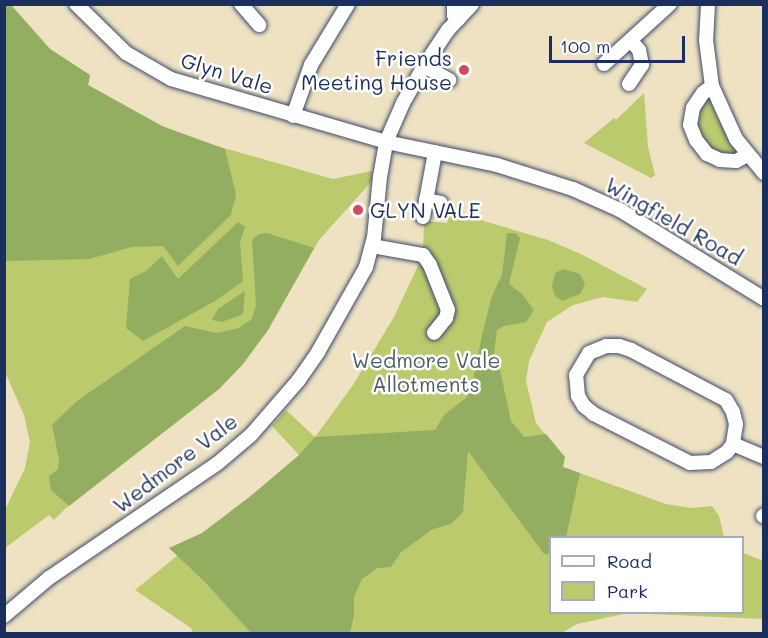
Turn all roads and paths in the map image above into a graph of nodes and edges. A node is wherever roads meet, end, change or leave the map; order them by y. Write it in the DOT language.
graph roads {
  1 [pos="76,4"];
  2 [pos="241,4"];
  3 [pos="348,4"];
  4 [pos="454,4"];
  5 [pos="472,4"];
  6 [pos="670,4"];
  7 [pos="708,4"];
  8 [pos="458,19"];
  9 [pos="259,25"];
  10 [pos="627,46"];
  11 [pos="604,64"];
  12 [pos="424,66"];
  13 [pos="449,80"];
  14 [pos="629,84"];
  15 [pos="712,86"];
  16 [pos="293,116"];
  17 [pos="386,142"];
  18 [pos="435,152"];
  19 [pos="748,155"];
  20 [pos="764,173"];
  21 [pos="426,200"];
  22 [pos="441,203"];
  23 [pos="423,217"];
  24 [pos="372,246"];
  25 [pos="764,299"];
  26 [pos="434,333"];
  27 [pos="734,444"];
  28 [pos="764,457"];
  29 [pos="4,616"];
  1 -- 16 [label="street, Glyn Vale"];
  2 -- 9 [label="street"];
  3 -- 16 [label="street"];
  4 -- 8 [label="street"];
  5 -- 8 [label="street, Wedmore Vale"];
  6 -- 10 [label="street"];
  7 -- 15 [label="street"];
  8 -- 12 [label="street, Wedmore Vale"];
  10 -- 11 [label="street"];
  10 -- 14 [label="street"];
  12 -- 13 [label="street"];
  12 -- 17 [label="street, Wedmore Vale"];
  15 -- 19 [label="street"];
  15 -- 19 [label="street"];
  16 -- 17 [label="street, Glyn Vale"];
  17 -- 18 [label="street, Wingfield Road"];
  17 -- 24 [label="street, Wedmore Vale"];
  18 -- 21 [label="street"];
  18 -- 25 [label="street, Wingfield Road"];
  19 -- 20 [label="street"];
  21 -- 22 [label="street"];
  21 -- 23 [label="street"];
  24 -- 26 [label="street"];
  24 -- 29 [label="street, Wedmore Vale"];
  27 -- 27 [label="street"];
  27 -- 28 [label="street"];
}
